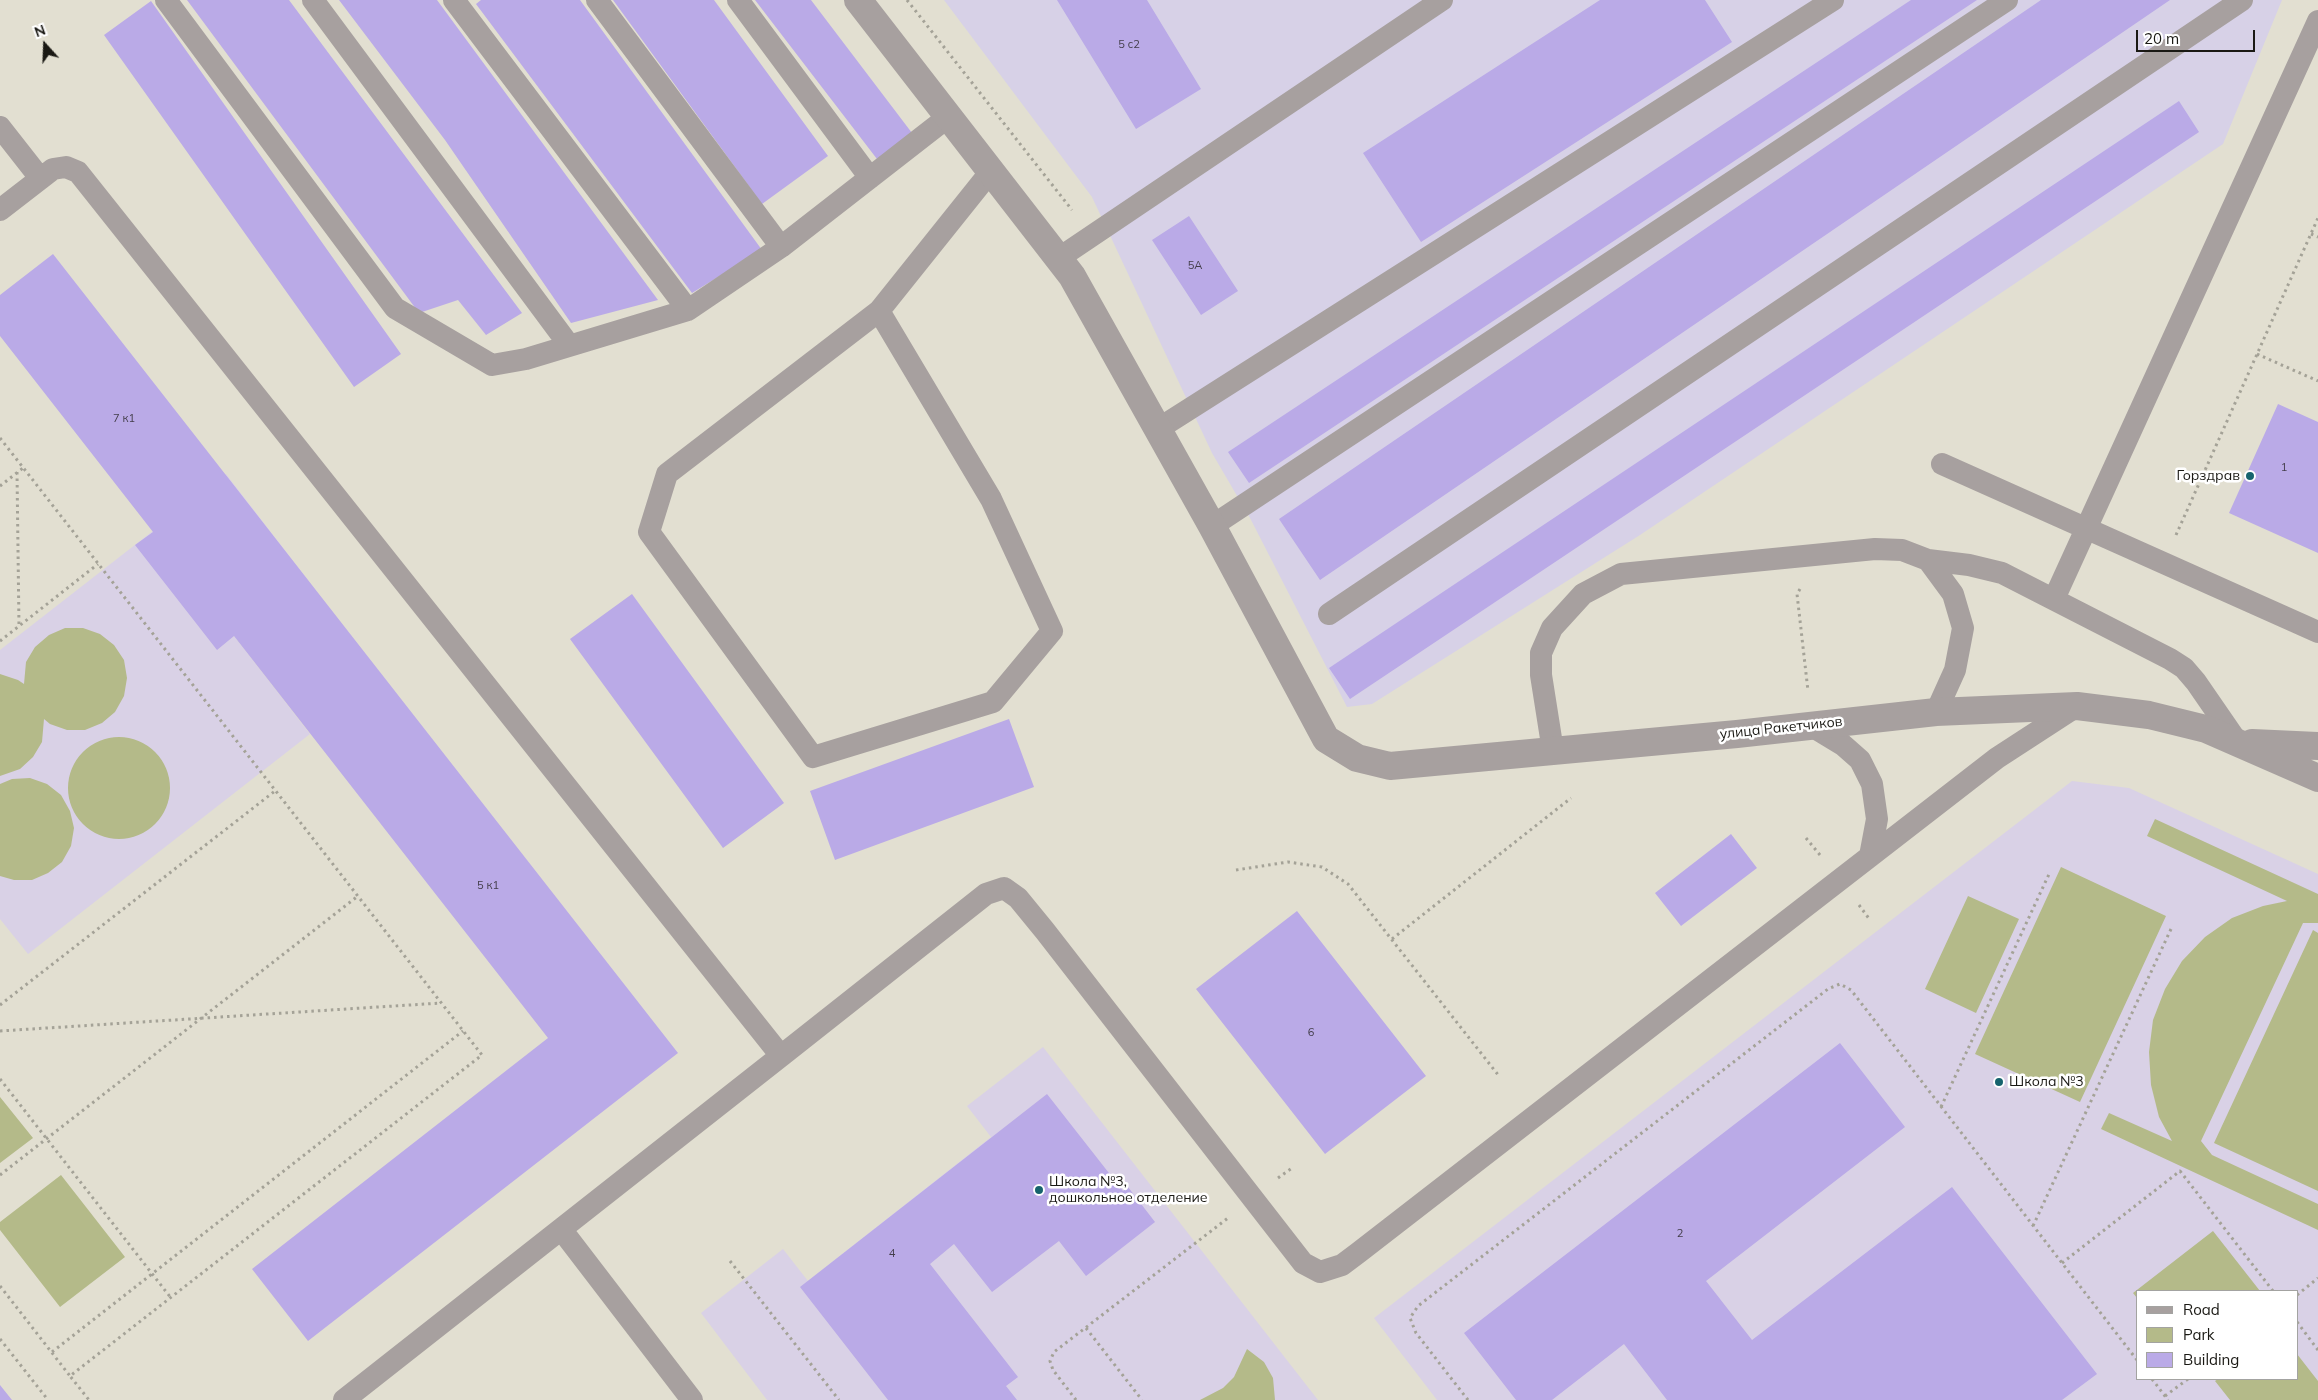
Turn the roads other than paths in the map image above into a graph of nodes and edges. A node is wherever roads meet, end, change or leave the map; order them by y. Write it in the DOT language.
graph roads {
  1 [pos="166,0"];
  2 [pos="313,0"];
  3 [pos="455,0"];
  4 [pos="597,0"];
  5 [pos="738,0"];
  6 [pos="858,0"];
  7 [pos="1442,0"];
  8 [pos="1833,0"];
  9 [pos="2007,0"];
  10 [pos="2242,0"];
  11 [pos="2318,21"];
  12 [pos="948,117"];
  13 [pos="0,127"];
  14 [pos="990,171"];
  15 [pos="40,178"];
  16 [pos="870,178"];
  17 [pos="0,210"];
  18 [pos="781,247"];
  19 [pos="1058,258"];
  20 [pos="688,310"];
  21 [pos="879,311"];
  22 [pos="569,345"];
  23 [pos="1158,429"];
  24 [pos="1942,464"];
  25 [pos="1212,526"];
  26 [pos="2086,528"];
  27 [pos="1928,560"];
  28 [pos="2054,599"];
  29 [pos="1329,614"];
  30 [pos="2318,632"];
  31 [pos="2077,706"];
  32 [pos="1936,712"];
  33 [pos="1810,725"];
  34 [pos="2238,743"];
  35 [pos="2318,746"];
  36 [pos="1553,751"];
  37 [pos="2318,778"];
  38 [pos="1870,856"];
  39 [pos="781,1056"];
  40 [pos="561,1229"];
  41 [pos="344,1400"];
  42 [pos="692,1400"];
  1 -- 22 [label="lane"];
  2 -- 22 [label="lane"];
  3 -- 20 [label="lane"];
  4 -- 18 [label="lane"];
  5 -- 16 [label="lane"];
  6 -- 12 [label="street"];
  7 -- 19 [label="lane"];
  8 -- 23 [label="lane"];
  9 -- 25 [label="lane"];
  10 -- 29 [label="lane"];
  11 -- 26 [label="lane"];
  12 -- 14 [label="street"];
  12 -- 16 [label="lane"];
  13 -- 15 [label="lane"];
  14 -- 19 [label="street"];
  14 -- 21 [label="lane"];
  15 -- 17 [label="lane"];
  15 -- 39 [label="lane"];
  16 -- 18 [label="lane"];
  18 -- 20 [label="lane"];
  19 -- 23 [label="street"];
  20 -- 22 [label="lane"];
  21 -- 21 [label="lane"];
  23 -- 25 [label="street"];
  24 -- 26 [label="lane"];
  25 -- 36 [label="street, улица Ракетчиков"];
  26 -- 28 [label="lane"];
  26 -- 30 [label="lane"];
  27 -- 28 [label="lane"];
  27 -- 32 [label="lane"];
  27 -- 36 [label="lane"];
  28 -- 34 [label="lane"];
  31 -- 32 [label="street, улица Ракетчиков"];
  31 -- 34 [label="street, улица Ракетчиков"];
  31 -- 38 [label="lane"];
  32 -- 33 [label="street, улица Ракетчиков"];
  33 -- 36 [label="street, улица Ракетчиков"];
  33 -- 38 [label="lane"];
  34 -- 35 [label="street, улица Ракетчиков"];
  34 -- 37 [label="street, улица Ракетчиков"];
  38 -- 39 [label="lane"];
  39 -- 40 [label="lane"];
  40 -- 41 [label="lane"];
  40 -- 42 [label="lane"];
}
